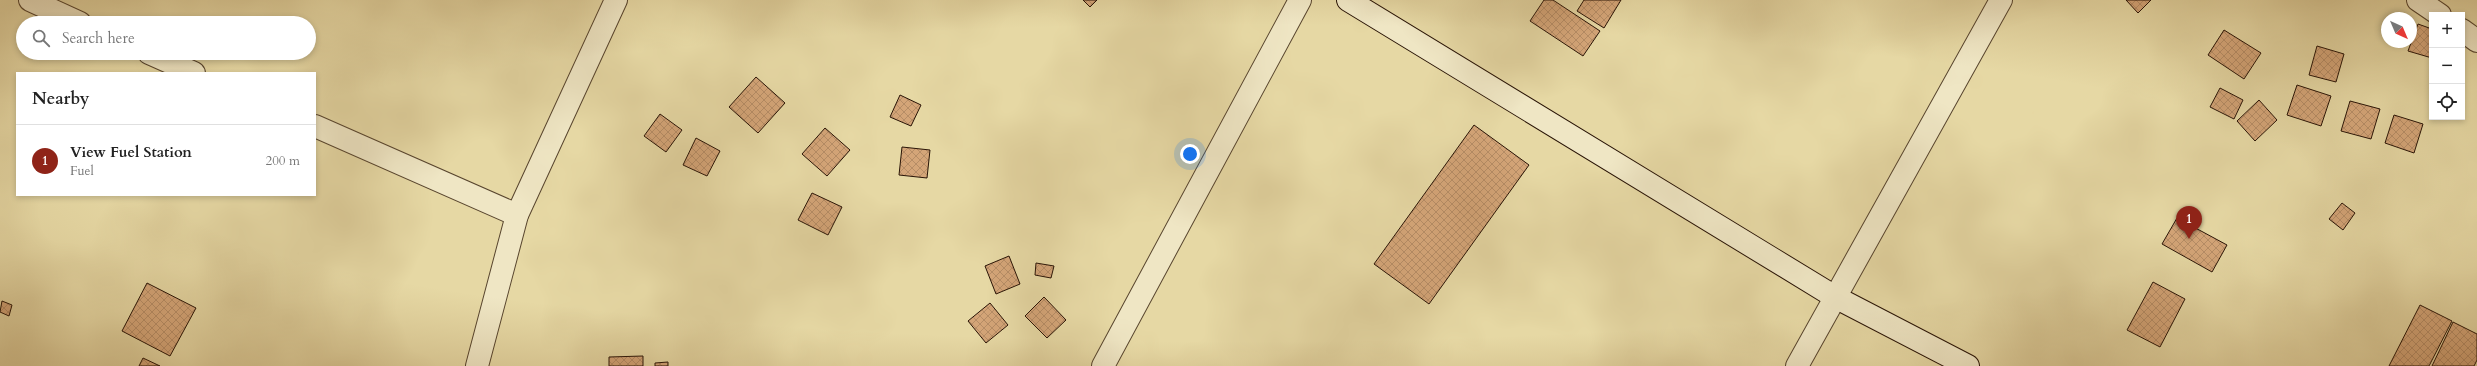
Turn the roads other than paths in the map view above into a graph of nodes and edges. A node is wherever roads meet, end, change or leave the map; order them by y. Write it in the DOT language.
graph roads {
  1 [pos="30,0"];
  2 [pos="616,0"];
  3 [pos="1300,0"];
  4 [pos="1348,0"];
  5 [pos="2001,0"];
  6 [pos="2418,0"];
  7 [pos="2436,12"];
  8 [pos="65,16"];
  9 [pos="2465,32"];
  10 [pos="2477,41"];
  11 [pos="164,60"];
  12 [pos="192,72"];
  13 [pos="316,126"];
  14 [pos="517,215"];
  15 [pos="1835,297"];
  16 [pos="477,366"];
  17 [pos="1103,366"];
  18 [pos="1797,366"];
  19 [pos="1968,366"];
  1 -- 8 [label="street"];
  2 -- 14 [label="street"];
  3 -- 17 [label="street"];
  4 -- 15 [label="street"];
  5 -- 15 [label="street"];
  6 -- 7 [label="street"];
  9 -- 10 [label="street"];
  11 -- 12 [label="street"];
  13 -- 14 [label="street"];
  14 -- 16 [label="street"];
  15 -- 18 [label="street"];
  15 -- 19 [label="street"];
}
